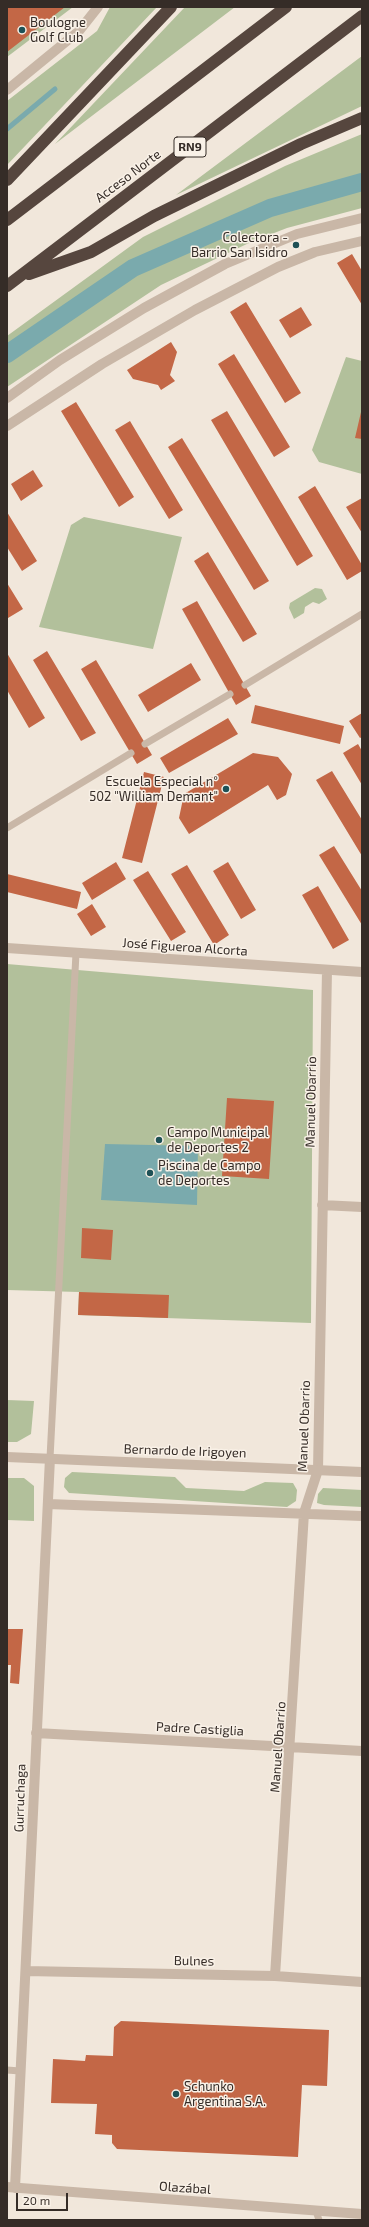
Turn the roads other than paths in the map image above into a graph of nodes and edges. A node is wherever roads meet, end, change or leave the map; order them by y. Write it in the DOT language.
graph roads {
  1 [pos="98,7"];
  2 [pos="171,7"];
  3 [pos="286,7"];
  4 [pos="362,16"];
  5 [pos="7,90"];
  6 [pos="362,118"];
  7 [pos="7,180"];
  8 [pos="362,218"];
  9 [pos="7,220"];
  10 [pos="362,241"];
  11 [pos="18,277"];
  12 [pos="7,286"];
  13 [pos="7,398"];
  14 [pos="7,426"];
  15 [pos="362,614"];
  16 [pos="245,685"];
  17 [pos="230,694"];
  18 [pos="145,744"];
  19 [pos="131,753"];
  20 [pos="7,828"];
  21 [pos="7,948"];
  22 [pos="76,953"];
  23 [pos="327,970"];
  24 [pos="362,972"];
  25 [pos="322,1205"];
  26 [pos="362,1207"];
  27 [pos="7,1457"];
  28 [pos="50,1458"];
  29 [pos="318,1470"];
  30 [pos="362,1472"];
  31 [pos="48,1504"];
  32 [pos="304,1513"];
  33 [pos="362,1516"];
  34 [pos="36,1732"];
  35 [pos="291,1747"];
  36 [pos="362,1752"];
  37 [pos="26,1970"];
  38 [pos="275,1976"];
  39 [pos="362,1982"];
  40 [pos="7,2070"];
  41 [pos="20,2071"];
  42 [pos="11,2187"];
  43 [pos="362,2214"];
  44 [pos="318,2216"];
  1 -- 5 [label="street"];
  2 -- 7 [label="highway"];
  3 -- 9 [label="highway"];
  4 -- 11 [label="highway, Acceso Norte / RN9"];
  6 -- 11 [label="highway"];
  8 -- 13 [label="street"];
  10 -- 14 [label="street"];
  11 -- 12 [label="highway, Acceso Norte / RN9"];
  15 -- 16 [label="lane"];
  17 -- 18 [label="lane"];
  19 -- 20 [label="lane"];
  21 -- 22 [label="street, José Figueroa Alcorta"];
  22 -- 23 [label="street, José Figueroa Alcorta"];
  22 -- 28 [label="lane"];
  23 -- 24 [label="street, José Figueroa Alcorta"];
  23 -- 25 [label="street, Manuel Obarrio"];
  25 -- 26 [label="street"];
  25 -- 29 [label="street, Manuel Obarrio"];
  27 -- 28 [label="street, Bernardo de Irigoyen"];
  28 -- 29 [label="street, Bernardo de Irigoyen"];
  28 -- 31 [label="street, Gurruchaga"];
  29 -- 30 [label="street, Bernardo de Irigoyen"];
  29 -- 32 [label="street, Manuel Obarrio"];
  31 -- 32 [label="street"];
  31 -- 34 [label="street, Gurruchaga"];
  32 -- 33 [label="street"];
  32 -- 35 [label="street, Manuel Obarrio"];
  34 -- 35 [label="street, Padre Castiglia"];
  34 -- 37 [label="street, Gurruchaga"];
  35 -- 36 [label="street, Padre Castiglia"];
  35 -- 38 [label="street, Manuel Obarrio"];
  37 -- 38 [label="street, Bulnes"];
  37 -- 41 [label="street, Gurruchaga"];
  38 -- 39 [label="street, Bulnes"];
  40 -- 41 [label="lane"];
  41 -- 42 [label="street, Gurruchaga"];
  42 -- 44 [label="street, Olazábal"];
  43 -- 44 [label="street, Olazábal"];
}
